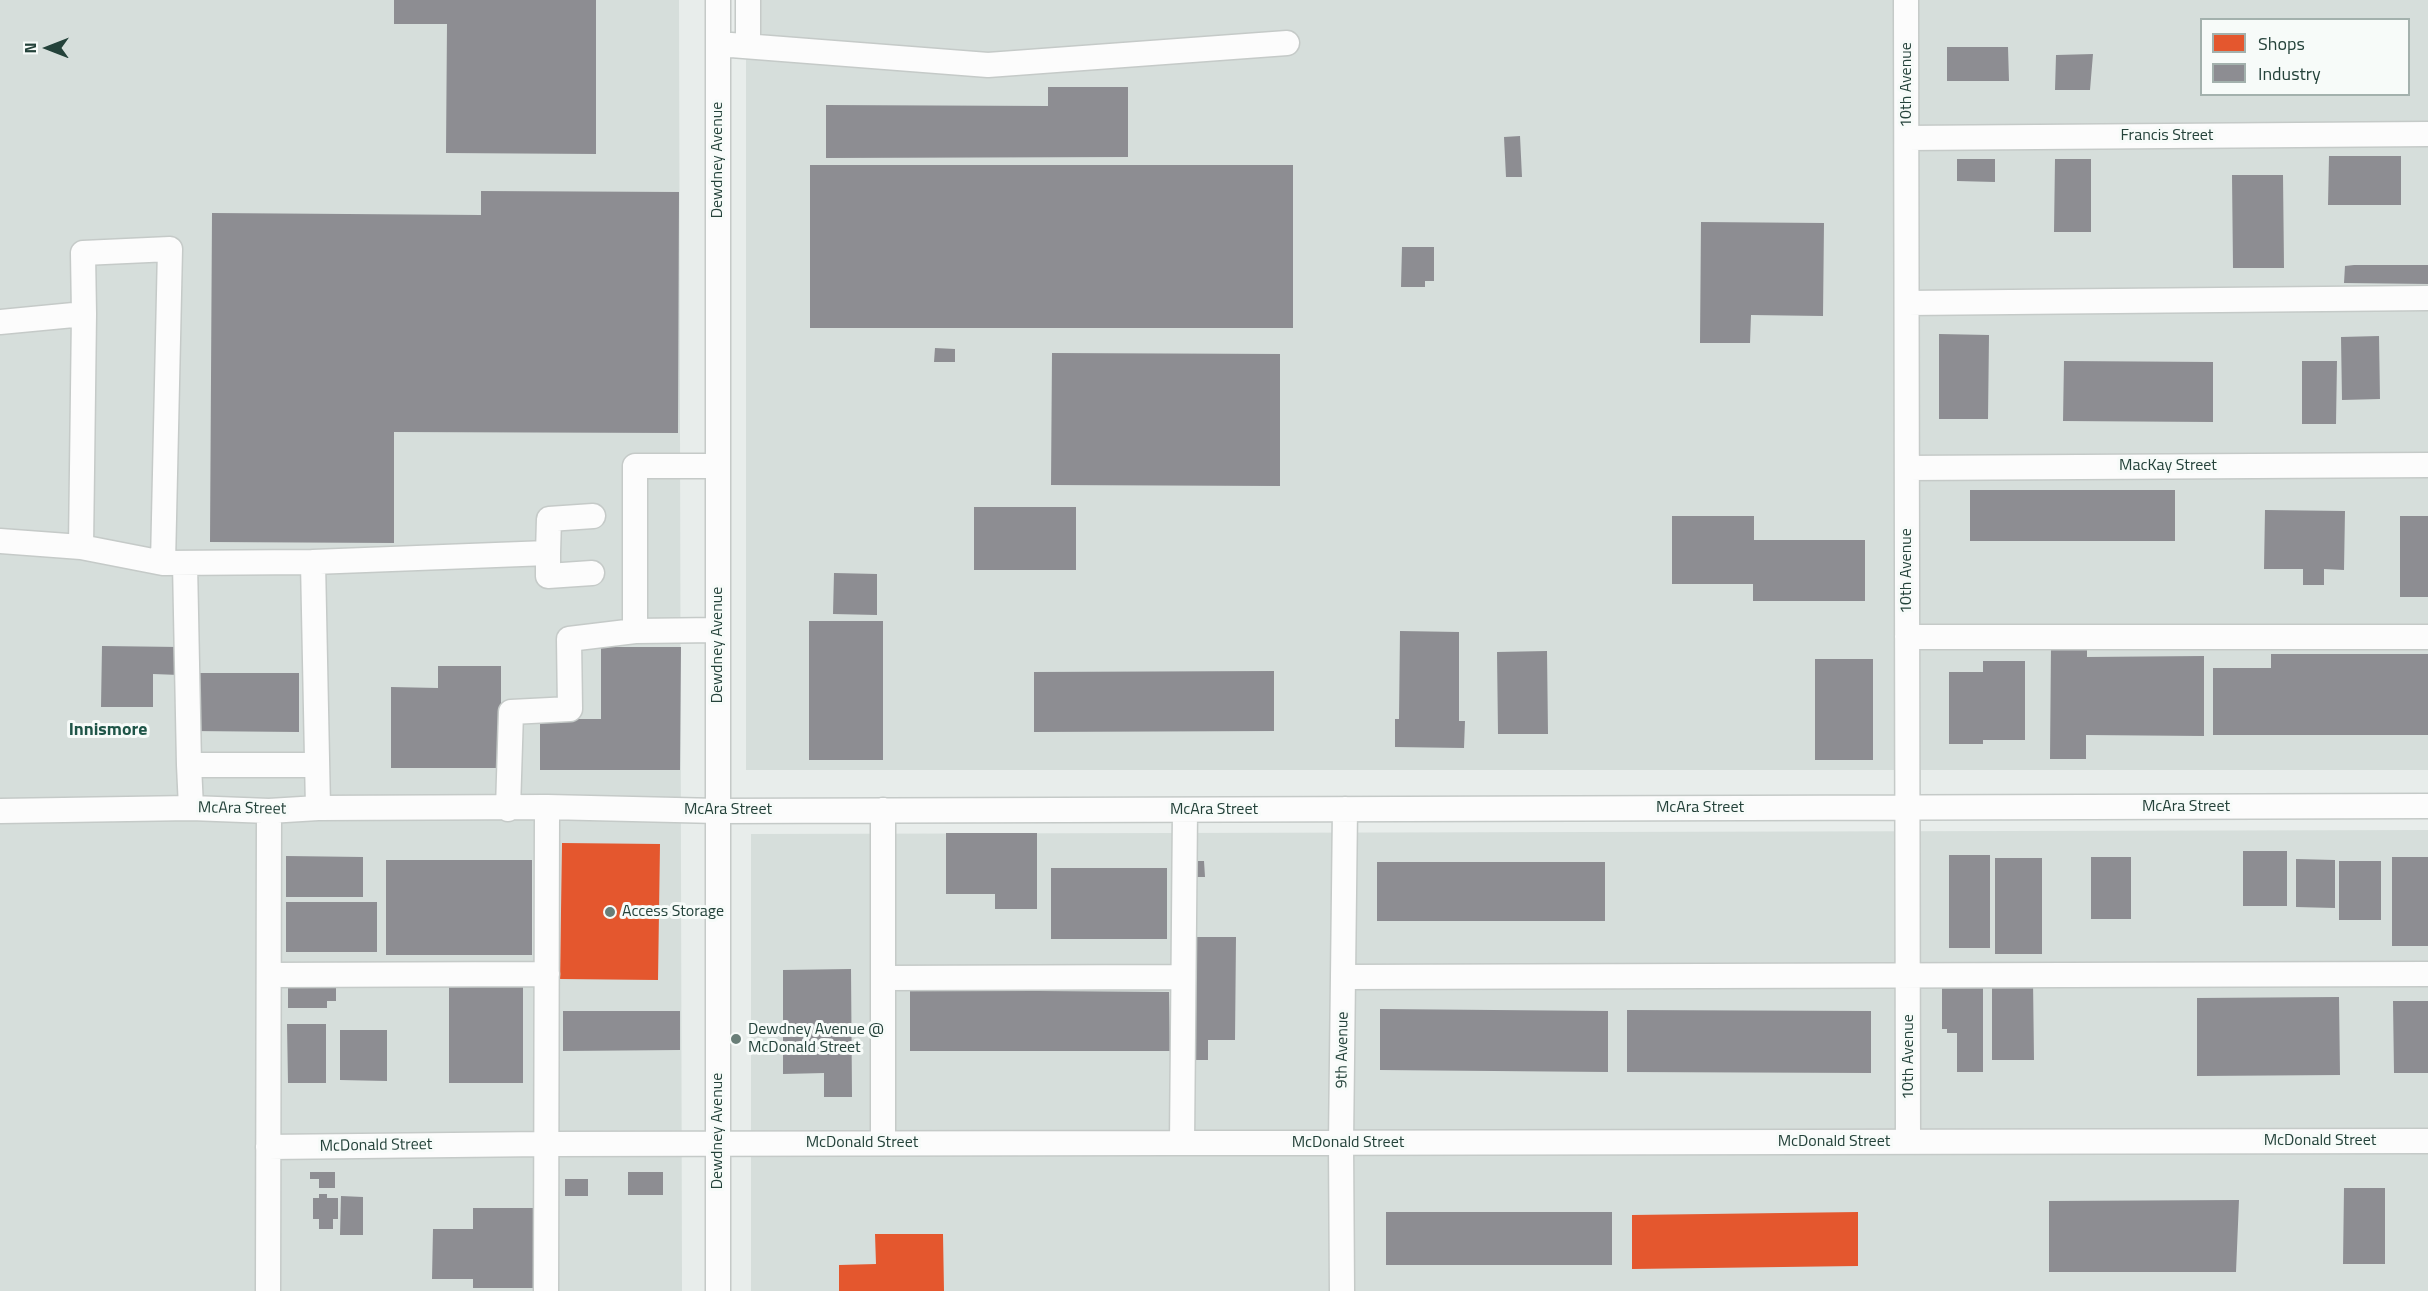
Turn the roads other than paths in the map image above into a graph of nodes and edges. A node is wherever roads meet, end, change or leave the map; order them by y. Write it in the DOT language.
graph roads {
  1 [pos="718,0"];
  2 [pos="748,0"];
  3 [pos="1906,0"];
  4 [pos="1287,43"];
  5 [pos="718,44"];
  6 [pos="748,46"];
  7 [pos="2428,134"];
  8 [pos="1907,138"];
  9 [pos="2428,298"];
  10 [pos="1907,303"];
  11 [pos="84,314"];
  12 [pos="0,322"];
  13 [pos="2428,465"];
  14 [pos="718,466"];
  15 [pos="1907,468"];
  16 [pos="593,516"];
  17 [pos="0,541"];
  18 [pos="81,547"];
  19 [pos="548,553"];
  20 [pos="313,562"];
  21 [pos="174,563"];
  22 [pos="592,573"];
  23 [pos="718,630"];
  24 [pos="635,631"];
  25 [pos="1907,637"];
  26 [pos="2428,637"];
  27 [pos="189,765"];
  28 [pos="317,765"];
  29 [pos="2428,806"];
  30 [pos="547,807"];
  31 [pos="1908,807"];
  32 [pos="191,808"];
  33 [pos="318,808"];
  34 [pos="508,809"];
  35 [pos="1345,809"];
  36 [pos="883,810"];
  37 [pos="1185,810"];
  38 [pos="0,811"];
  39 [pos="269,811"];
  40 [pos="718,811"];
  41 [pos="546,974"];
  42 [pos="2428,974"];
  43 [pos="269,975"];
  44 [pos="1909,976"];
  45 [pos="1183,977"];
  46 [pos="1344,977"];
  47 [pos="883,978"];
  48 [pos="2428,1141"];
  49 [pos="1908,1142"];
  50 [pos="883,1143"];
  51 [pos="1182,1143"];
  52 [pos="1341,1143"];
  53 [pos="545,1144"];
  54 [pos="718,1144"];
  55 [pos="268,1147"];
  56 [pos="268,1291"];
  57 [pos="546,1291"];
  58 [pos="718,1291"];
  59 [pos="1342,1291"];
  1 -- 5 [label="street, Dewdney Avenue"];
  2 -- 6 [label="street"];
  3 -- 8 [label="street, 10th Avenue"];
  4 -- 6 [label="street"];
  5 -- 6 [label="street"];
  5 -- 14 [label="street, Dewdney Avenue"];
  7 -- 8 [label="street, Francis Street"];
  8 -- 10 [label="street, 10th Avenue"];
  9 -- 10 [label="street"];
  10 -- 15 [label="street, 10th Avenue"];
  11 -- 12 [label="street"];
  11 -- 18 [label="street"];
  11 -- 21 [label="street"];
  13 -- 15 [label="street, MacKay Street"];
  14 -- 23 [label="street, Dewdney Avenue"];
  14 -- 24 [label="street"];
  15 -- 25 [label="street, 10th Avenue"];
  16 -- 19 [label="street"];
  17 -- 18 [label="street"];
  18 -- 21 [label="street"];
  19 -- 20 [label="street"];
  19 -- 22 [label="street"];
  20 -- 21 [label="street"];
  20 -- 28 [label="street"];
  21 -- 27 [label="street"];
  23 -- 24 [label="street"];
  23 -- 40 [label="street, Dewdney Avenue"];
  24 -- 34 [label="street"];
  25 -- 26 [label="street"];
  25 -- 31 [label="street, 10th Avenue"];
  27 -- 28 [label="street"];
  27 -- 32 [label="street"];
  28 -- 33 [label="street"];
  29 -- 31 [label="street, McAra Street"];
  30 -- 34 [label="street, McAra Street"];
  30 -- 40 [label="street, McAra Street"];
  30 -- 41 [label="street"];
  31 -- 35 [label="street, McAra Street"];
  31 -- 44 [label="street, 10th Avenue"];
  32 -- 38 [label="street, McAra Street"];
  32 -- 39 [label="street, McAra Street"];
  33 -- 34 [label="street, McAra Street"];
  33 -- 39 [label="street, McAra Street"];
  35 -- 37 [label="street, McAra Street"];
  35 -- 46 [label="street, 9th Avenue"];
  36 -- 37 [label="street, McAra Street"];
  36 -- 40 [label="street, McAra Street"];
  36 -- 47 [label="street"];
  37 -- 45 [label="street"];
  39 -- 43 [label="street"];
  40 -- 54 [label="street, Dewdney Avenue"];
  41 -- 43 [label="street"];
  41 -- 53 [label="street"];
  42 -- 44 [label="street"];
  43 -- 55 [label="street"];
  44 -- 46 [label="street"];
  44 -- 49 [label="street, 10th Avenue"];
  45 -- 47 [label="street"];
  45 -- 51 [label="street"];
  46 -- 52 [label="street, 9th Avenue"];
  47 -- 50 [label="street"];
  48 -- 49 [label="street, McDonald Street"];
  49 -- 52 [label="street, McDonald Street"];
  50 -- 51 [label="street, McDonald Street"];
  50 -- 54 [label="street, McDonald Street"];
  51 -- 52 [label="street, McDonald Street"];
  52 -- 59 [label="street, 9th Avenue"];
  53 -- 54 [label="street, McDonald Street"];
  53 -- 55 [label="street, McDonald Street"];
  53 -- 57 [label="street"];
  54 -- 58 [label="street, Dewdney Avenue"];
  55 -- 56 [label="street"];
}
